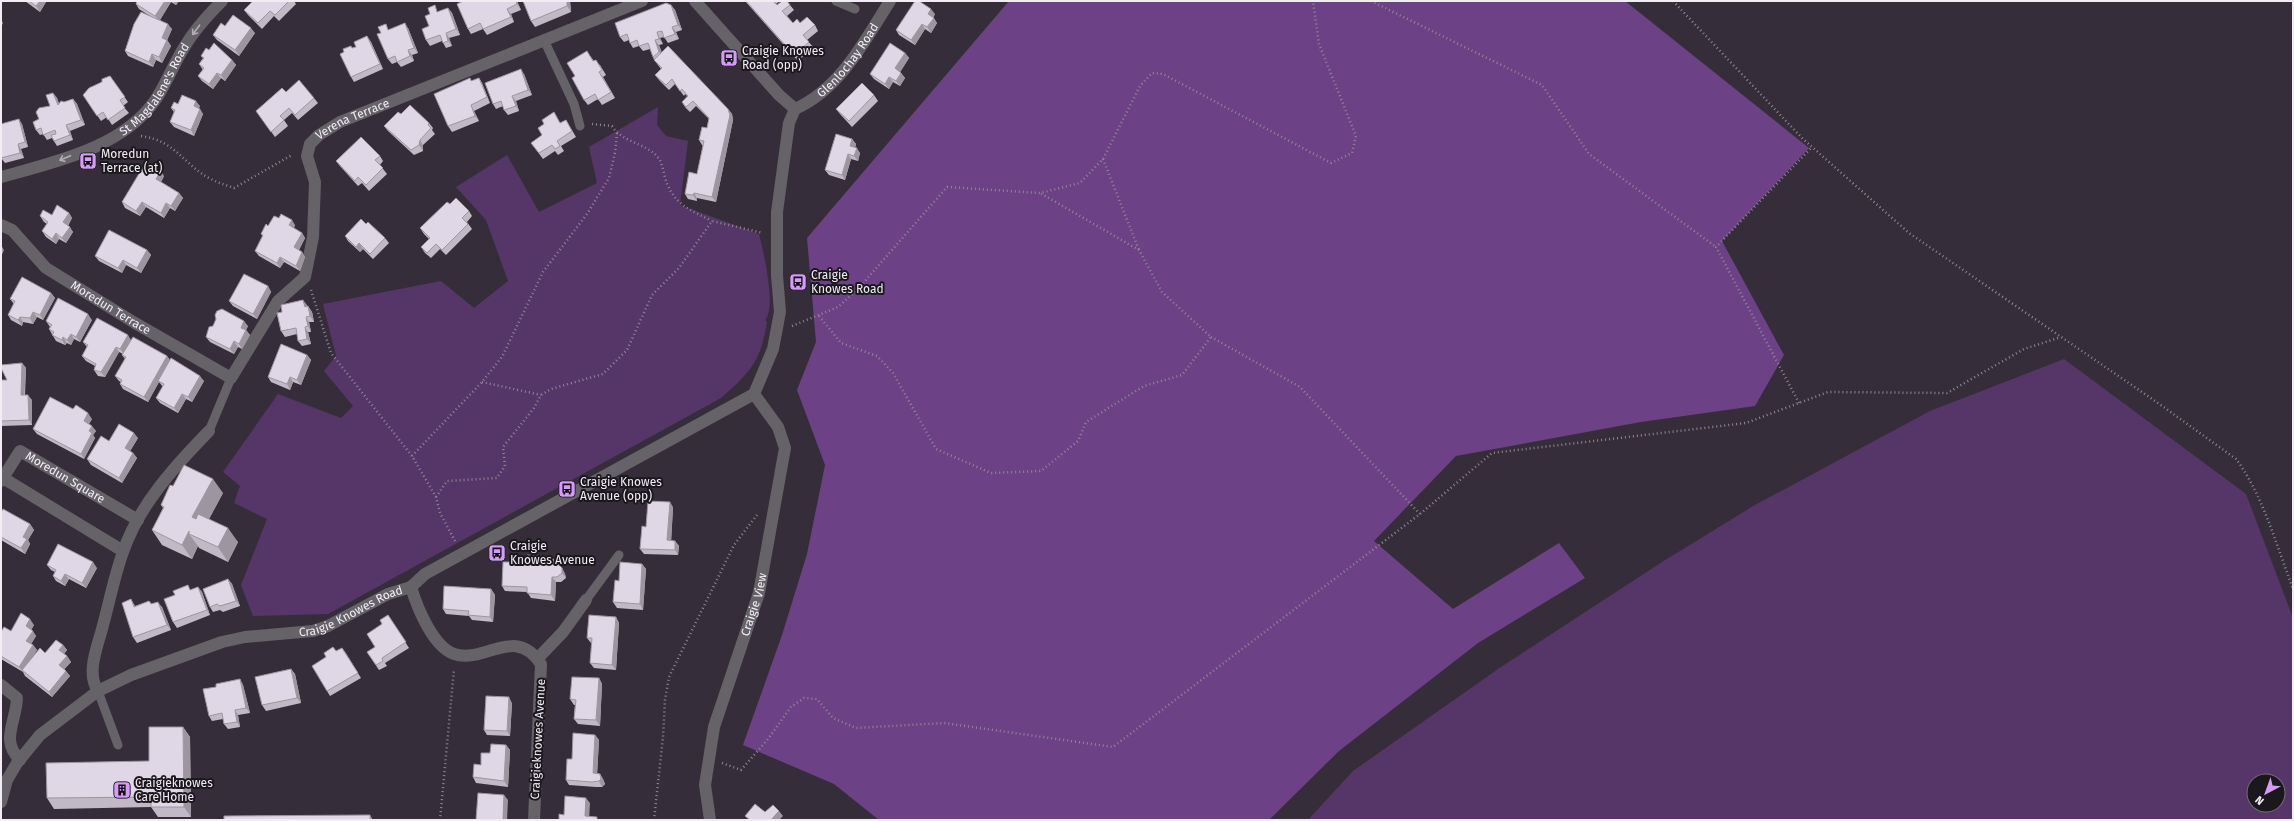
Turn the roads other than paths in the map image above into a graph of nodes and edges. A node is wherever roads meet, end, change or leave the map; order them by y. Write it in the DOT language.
graph roads {
  1 [pos="222,1"];
  2 [pos="642,1"];
  3 [pos="696,1"];
  4 [pos="836,1"];
  5 [pos="890,1"];
  6 [pos="855,9"];
  7 [pos="544,40"];
  8 [pos="795,110"];
  9 [pos="584,124"];
  10 [pos="1,177"];
  11 [pos="1,225"];
  12 [pos="231,378"];
  13 [pos="754,394"];
  14 [pos="209,431"];
  15 [pos="2,479"];
  16 [pos="138,520"];
  17 [pos="123,551"];
  18 [pos="619,555"];
  19 [pos="411,587"];
  20 [pos="586,600"];
  21 [pos="538,658"];
  22 [pos="1,685"];
  23 [pos="98,690"];
  24 [pos="118,745"];
  25 [pos="20,760"];
  26 [pos="1,802"];
  27 [pos="534,820"];
  28 [pos="710,820"];
  1 -- 10 [label="street, St Magdalene's Road, one-way"];
  2 -- 7 [label="street, Verena Terrace"];
  3 -- 8 [label="street"];
  4 -- 6 [label="lane"];
  5 -- 8 [label="street, Glenlochay Road"];
  7 -- 9 [label="lane"];
  7 -- 12 [label="street, Verena Terrace"];
  8 -- 13 [label="street"];
  11 -- 12 [label="street, Moredun Terrace"];
  12 -- 14 [label="lane"];
  13 -- 19 [label="street, Craigie Knowes Road"];
  13 -- 28 [label="street, Craigie View"];
  14 -- 16 [label="street"];
  15 -- 16 [label="street, Moredun Square"];
  15 -- 17 [label="street, Moredun Square"];
  16 -- 17 [label="street"];
  17 -- 23 [label="street"];
  18 -- 20 [label="lane"];
  19 -- 21 [label="street"];
  19 -- 23 [label="street, Craigie Knowes Road"];
  20 -- 21 [label="street"];
  21 -- 27 [label="street, Craigieknowes Avenue"];
  22 -- 25 [label="street"];
  23 -- 24 [label="lane"];
  23 -- 25 [label="street, Craigie Knowes Road"];
  25 -- 26 [label="street, Craigie Knowes Road"];
}
